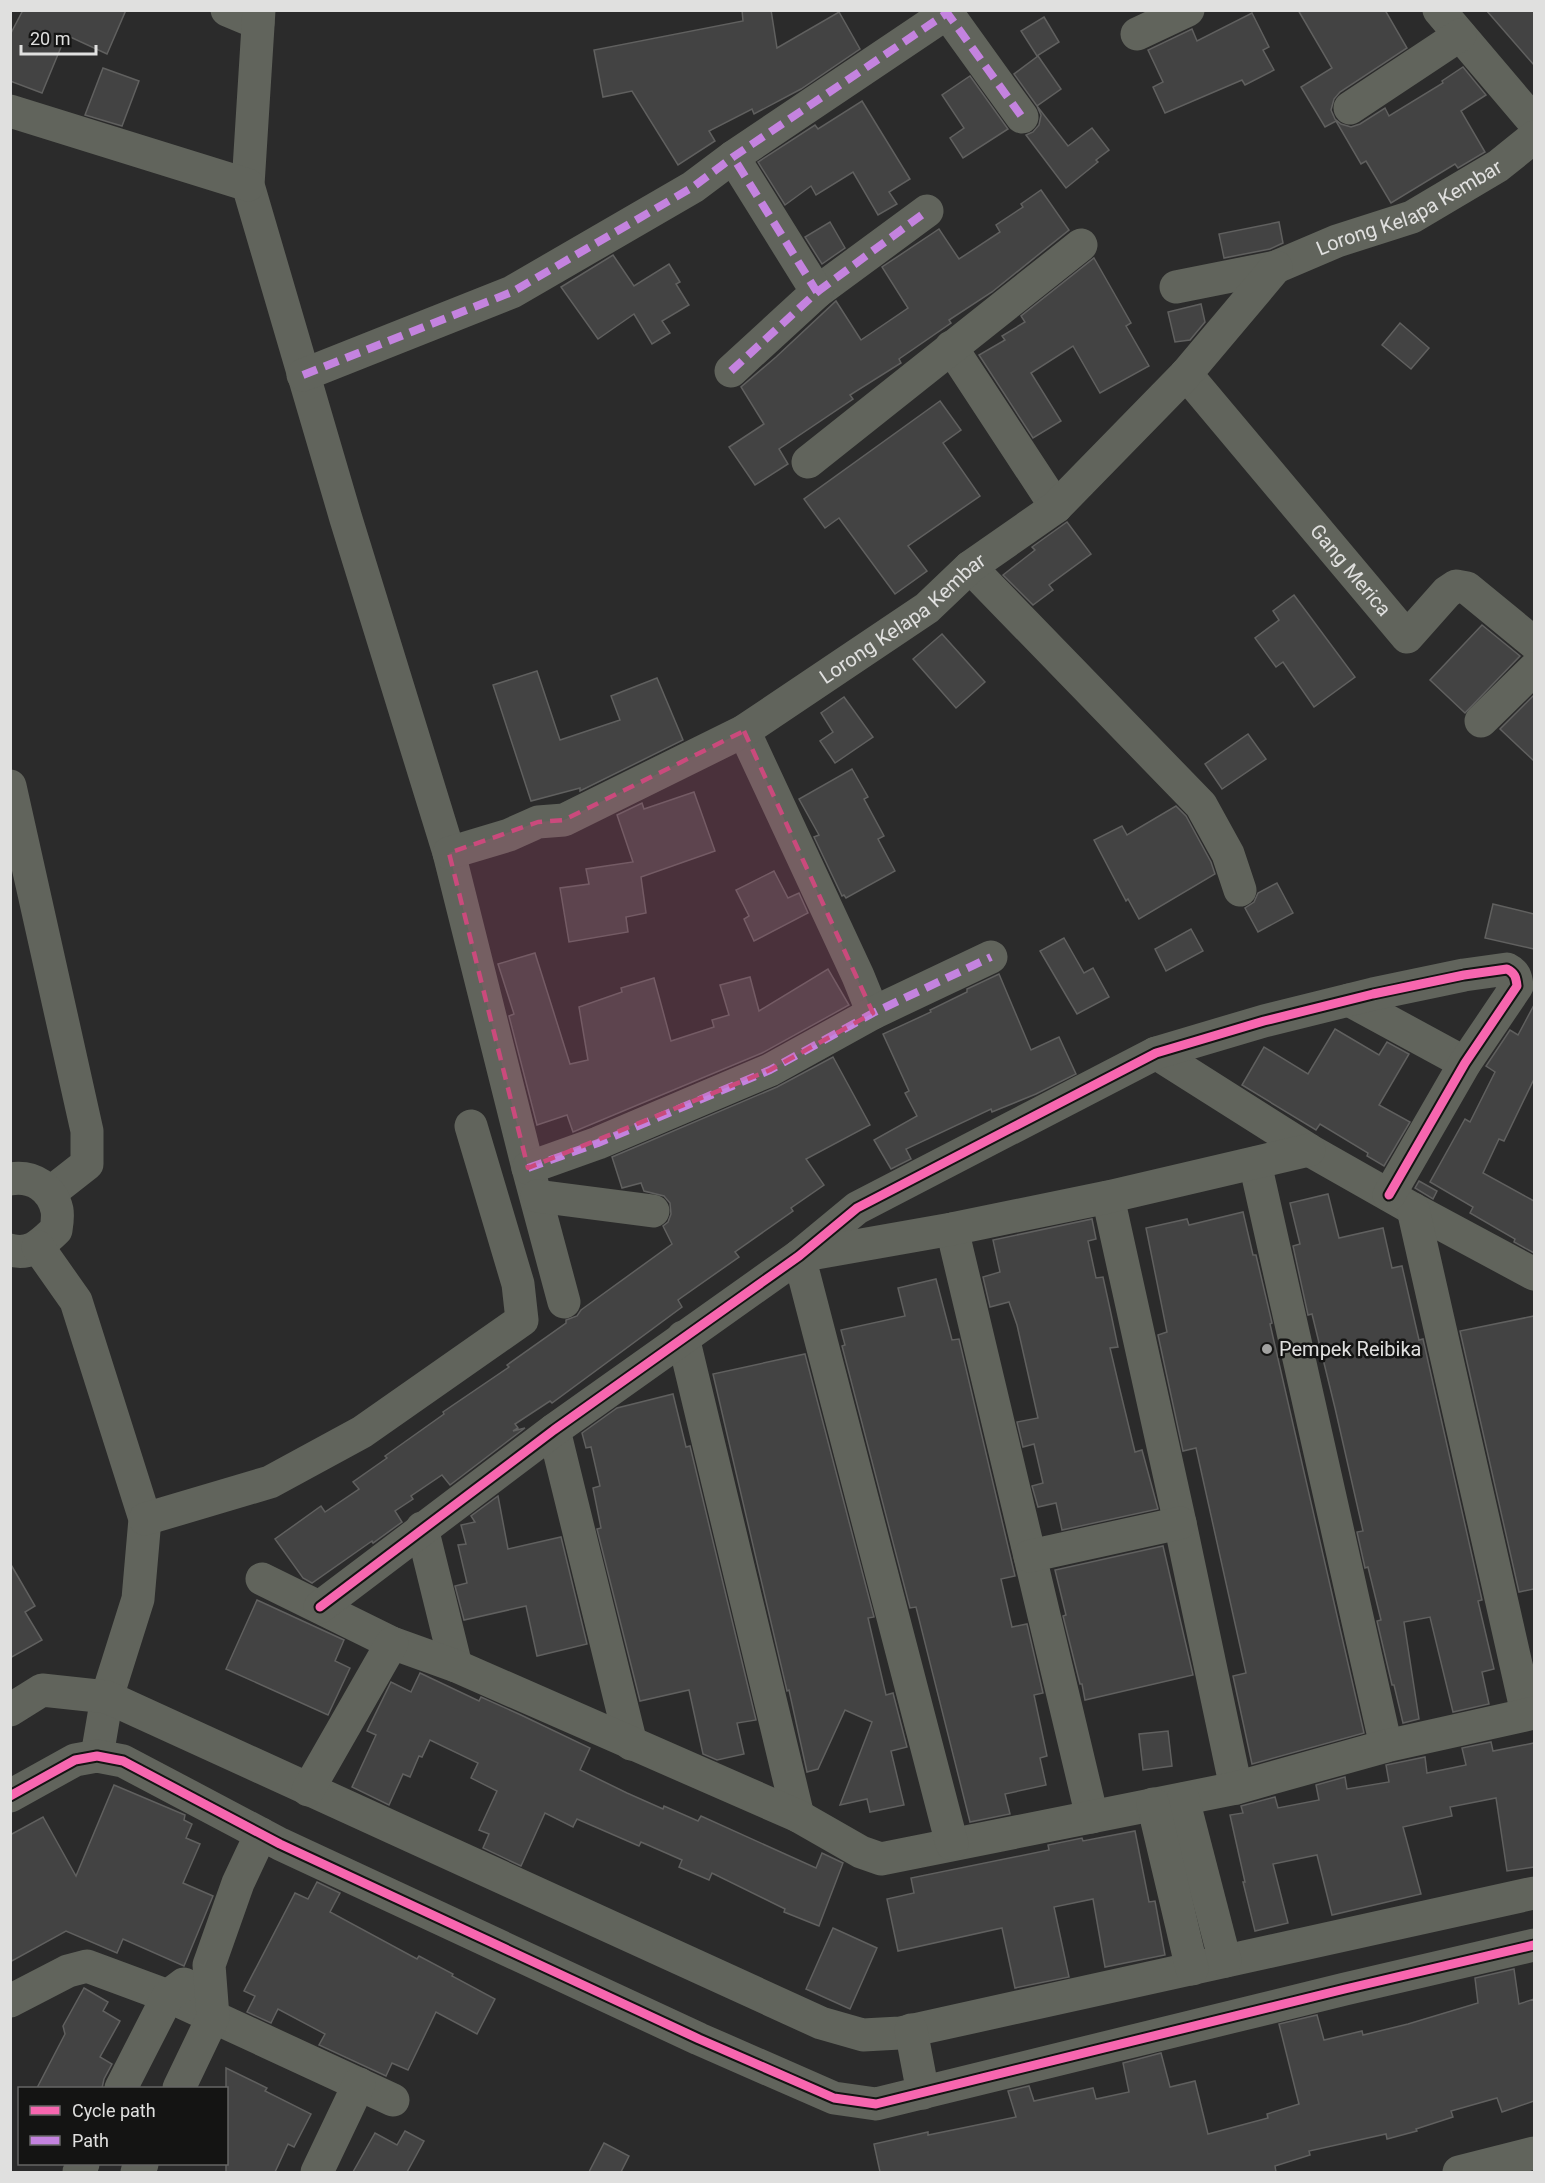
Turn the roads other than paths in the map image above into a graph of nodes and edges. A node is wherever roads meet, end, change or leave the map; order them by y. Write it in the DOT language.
graph roads {
  1 [pos="227,10"];
  2 [pos="1188,10"];
  3 [pos="1439,10"];
  4 [pos="946,12"];
  5 [pos="259,17"];
  6 [pos="1137,34"];
  7 [pos="1460,35"];
  8 [pos="1350,108"];
  9 [pos="10,111"];
  10 [pos="1022,117"];
  11 [pos="1534,122"];
  12 [pos="1534,137"];
  13 [pos="733,157"];
  14 [pos="248,185"];
  15 [pos="927,211"];
  16 [pos="1081,245"];
  17 [pos="1276,267"];
  18 [pos="1176,286"];
  19 [pos="817,292"];
  20 [pos="951,347"];
  21 [pos="731,371"];
  22 [pos="1186,374"];
  23 [pos="303,375"];
  24 [pos="808,462"];
  25 [pos="1056,507"];
  26 [pos="970,567"];
  27 [pos="1534,643"];
  28 [pos="1534,669"];
  29 [pos="1481,721"];
  30 [pos="744,731"];
  31 [pos="10,786"];
  32 [pos="449,853"];
  33 [pos="1239,890"];
  34 [pos="991,957"];
  35 [pos="1349,1000"];
  36 [pos="873,1013"];
  37 [pos="1156,1053"];
  38 [pos="1465,1063"];
  39 [pos="471,1126"];
  40 [pos="1310,1150"];
  41 [pos="1255,1163"];
  42 [pos="10,1179"];
  43 [pos="533,1182"];
  44 [pos="50,1193"];
  45 [pos="1108,1197"];
  46 [pos="1401,1202"];
  47 [pos="653,1211"];
  48 [pos="952,1229"];
  49 [pos="24,1249"];
  50 [pos="799,1256"];
  51 [pos="1534,1274"];
  52 [pos="564,1302"];
  53 [pos="683,1337"];
  54 [pos="554,1430"];
  55 [pos="144,1519"];
  56 [pos="1180,1523"];
  57 [pos="423,1528"];
  58 [pos="1030,1556"];
  59 [pos="262,1579"];
  60 [pos="320,1608"];
  61 [pos="392,1643"];
  62 [pos="456,1666"];
  63 [pos="10,1678"];
  64 [pos="42,1690"];
  65 [pos="107,1697"];
  66 [pos="10,1710"];
  67 [pos="1531,1713"];
  68 [pos="631,1744"];
  69 [pos="1386,1746"];
  70 [pos="97,1756"];
  71 [pos="1236,1788"];
  72 [pos="308,1790"];
  73 [pos="10,1796"];
  74 [pos="1168,1802"];
  75 [pos="798,1816"];
  76 [pos="1092,1817"];
  77 [pos="261,1834"];
  78 [pos="952,1844"];
  79 [pos="1534,1893"];
  80 [pos="1534,1945"];
  81 [pos="1225,1961"];
  82 [pos="209,1965"];
  83 [pos="1192,1969"];
  84 [pos="168,1996"];
  85 [pos="10,2001"];
  86 [pos="213,2018"];
  87 [pos="911,2030"];
  88 [pos="359,2084"];
  89 [pos="122,2087"];
  90 [pos="179,2087"];
  91 [pos="923,2093"];
  92 [pos="393,2100"];
  93 [pos="1519,2161"];
  94 [pos="317,2172"];
  95 [pos="1459,2172"];
  1 -- 5 [label="street"];
  2 -- 6 [label="street"];
  3 -- 7 [label="street"];
  4 -- 10 [label="street"];
  4 -- 13 [label="street"];
  5 -- 14 [label="street"];
  7 -- 8 [label="street"];
  7 -- 11 [label="street"];
  9 -- 14 [label="street"];
  12 -- 17 [label="street, Lorong Kelapa Kembar"];
  13 -- 19 [label="street"];
  13 -- 23 [label="street"];
  14 -- 23 [label="street"];
  15 -- 19 [label="street"];
  16 -- 20 [label="street"];
  17 -- 18 [label="street, Lorong Kelapa Kembar"];
  17 -- 22 [label="street, Lorong Kelapa Kembar"];
  19 -- 21 [label="street"];
  20 -- 24 [label="street"];
  20 -- 25 [label="street"];
  22 -- 25 [label="street, Lorong Kelapa Kembar"];
  22 -- 27 [label="street, Gang Merica"];
  23 -- 32 [label="street"];
  25 -- 26 [label="street, Lorong Kelapa Kembar"];
  26 -- 30 [label="street, Lorong Kelapa Kembar"];
  26 -- 33 [label="street"];
  28 -- 29 [label="street"];
  30 -- 32 [label="street, Lorong Kelapa Kembar"];
  30 -- 36 [label="street"];
  31 -- 44 [label="street"];
  32 -- 43 [label="street"];
  34 -- 36 [label="street"];
  35 -- 37 [label="street"];
  35 -- 38 [label="street"];
  35 -- 38 [label="street"];
  36 -- 43 [label="street"];
  37 -- 40 [label="street"];
  37 -- 50 [label="street"];
  38 -- 46 [label="street"];
  39 -- 55 [label="street"];
  40 -- 41 [label="street"];
  40 -- 46 [label="street"];
  41 -- 45 [label="street"];
  41 -- 69 [label="street"];
  42 -- 44 [label="street"];
  43 -- 47 [label="street"];
  43 -- 52 [label="street"];
  44 -- 49 [label="street"];
  45 -- 48 [label="street"];
  45 -- 56 [label="street"];
  46 -- 51 [label="street"];
  46 -- 67 [label="street"];
  48 -- 50 [label="street"];
  48 -- 58 [label="street"];
  49 -- 55 [label="street"];
  50 -- 53 [label="street"];
  50 -- 78 [label="street"];
  53 -- 54 [label="street"];
  53 -- 75 [label="street"];
  54 -- 57 [label="street"];
  54 -- 68 [label="street"];
  55 -- 65 [label="street"];
  56 -- 58 [label="street"];
  56 -- 71 [label="street"];
  57 -- 60 [label="street"];
  57 -- 62 [label="street"];
  58 -- 76 [label="street"];
  59 -- 60 [label="street"];
  60 -- 61 [label="street"];
  61 -- 62 [label="street"];
  61 -- 72 [label="street"];
  62 -- 68 [label="street"];
  63 -- 64 [label="street"];
  64 -- 65 [label="street"];
  64 -- 66 [label="street"];
  65 -- 70 [label="street"];
  65 -- 72 [label="street"];
  67 -- 69 [label="street"];
  68 -- 75 [label="street"];
  69 -- 71 [label="street"];
  70 -- 73 [label="street"];
  70 -- 77 [label="street"];
  71 -- 74 [label="street"];
  72 -- 87 [label="street"];
  74 -- 76 [label="street"];
  74 -- 81 [label="street"];
  74 -- 83 [label="street"];
  75 -- 78 [label="street"];
  76 -- 78 [label="street"];
  77 -- 82 [label="street"];
  77 -- 91 [label="street"];
  79 -- 81 [label="street"];
  80 -- 91 [label="street"];
  81 -- 83 [label="street"];
  82 -- 84 [label="street"];
  82 -- 86 [label="street"];
  83 -- 87 [label="street"];
  84 -- 85 [label="street"];
  84 -- 86 [label="street"];
  84 -- 89 [label="street"];
  86 -- 88 [label="street"];
  86 -- 90 [label="street"];
  87 -- 91 [label="street"];
  88 -- 92 [label="street"];
  88 -- 94 [label="street"];
  93 -- 95 [label="street"];
}
